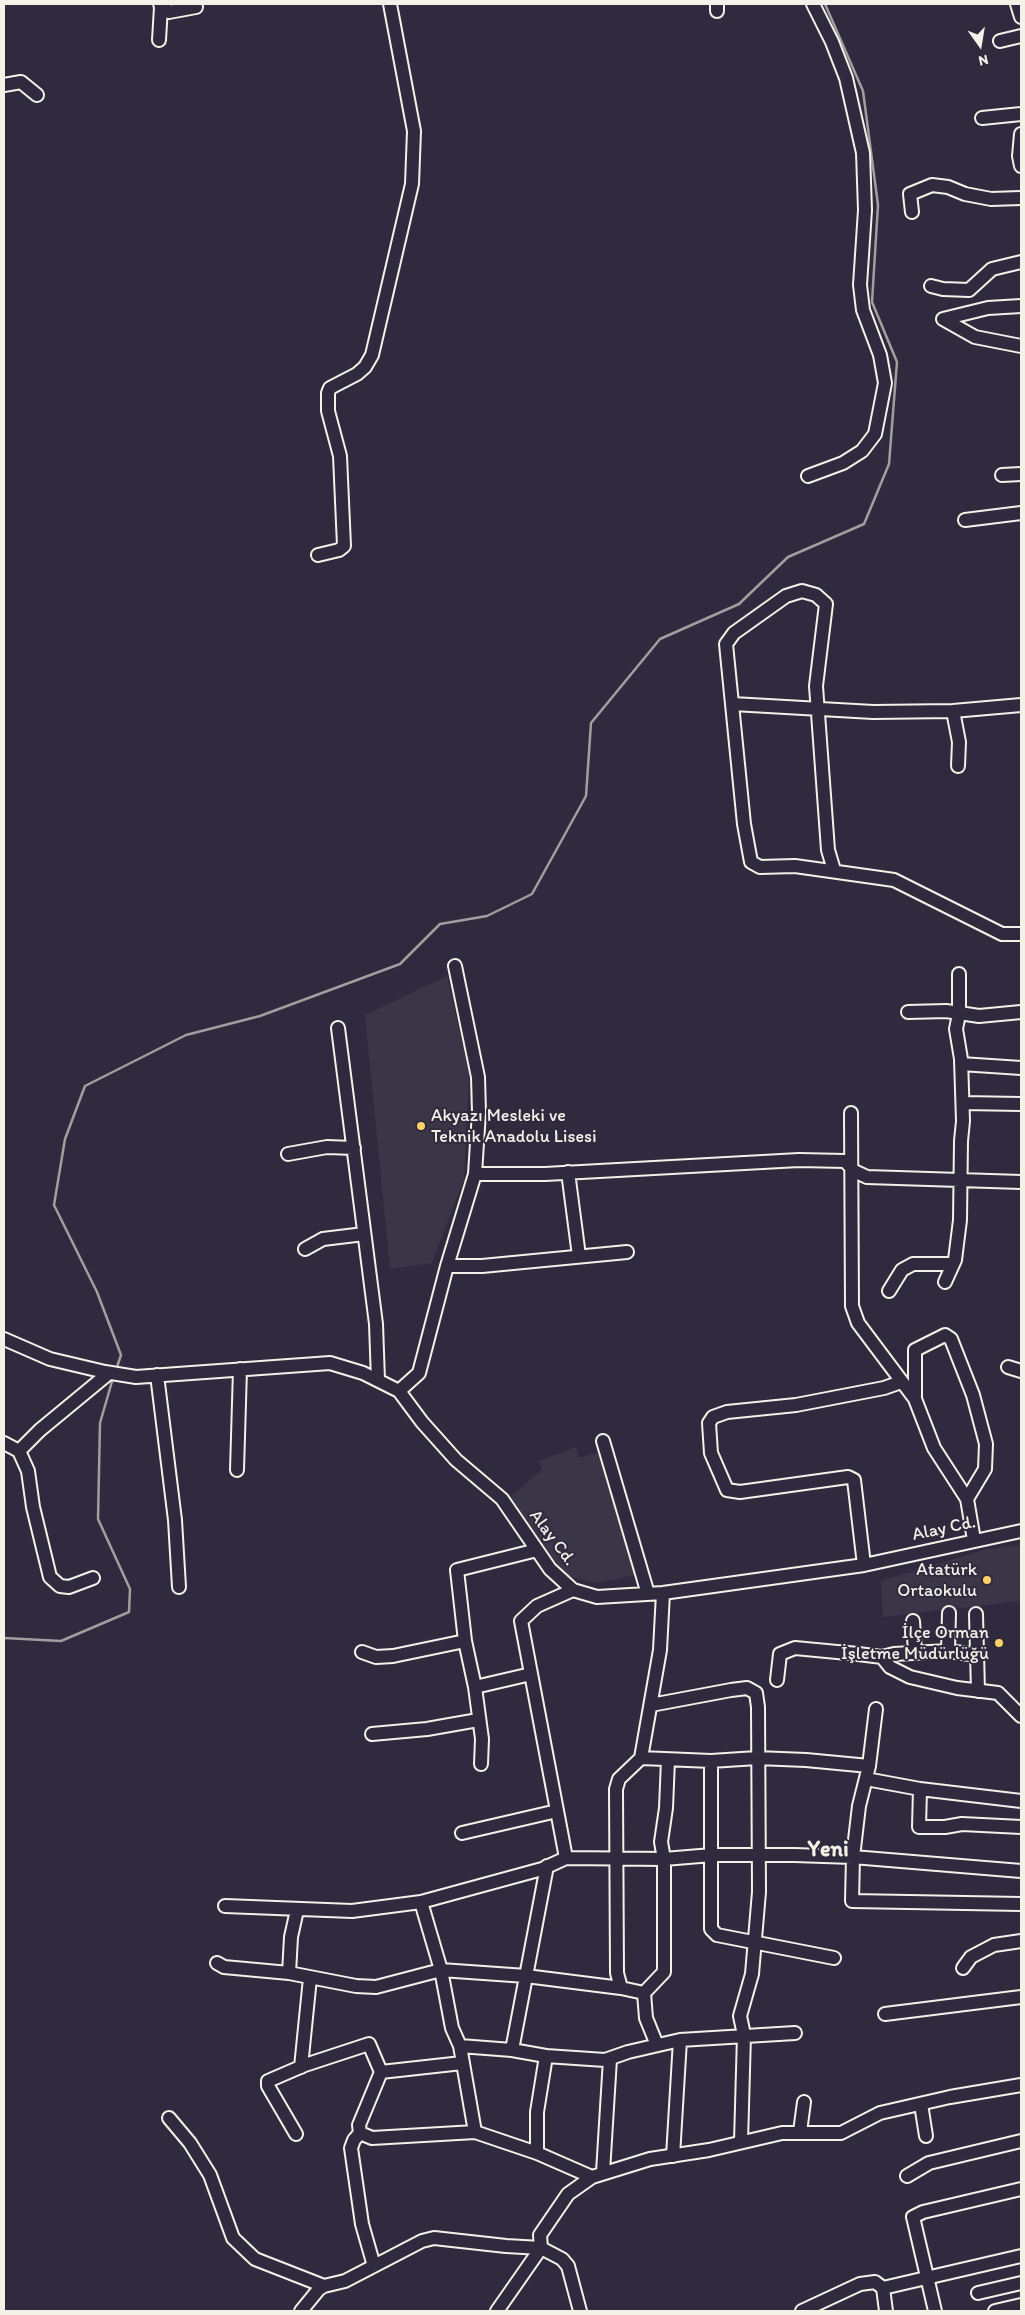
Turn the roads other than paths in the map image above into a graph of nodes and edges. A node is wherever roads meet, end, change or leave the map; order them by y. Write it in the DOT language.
graph roads {
  1 [pos="390,4"];
  2 [pos="813,4"];
  3 [pos="1017,4"];
  4 [pos="160,5"];
  5 [pos="196,7"];
  6 [pos="1021,17"];
  7 [pos="1021,36"];
  8 [pos="159,40"];
  9 [pos="1000,41"];
  10 [pos="4,85"];
  11 [pos="37,95"];
  12 [pos="1021,114"];
  13 [pos="982,118"];
  14 [pos="1021,134"];
  15 [pos="1021,166"];
  16 [pos="1021,198"];
  17 [pos="912,212"];
  18 [pos="1021,262"];
  19 [pos="932,286"];
  20 [pos="1021,306"];
  21 [pos="1021,346"];
  22 [pos="1021,474"];
  23 [pos="1002,475"];
  24 [pos="808,476"];
  25 [pos="1021,512"];
  26 [pos="965,520"];
  27 [pos="318,555"];
  28 [pos="733,704"];
  29 [pos="1021,705"];
  30 [pos="818,709"];
  31 [pos="953,711"];
  32 [pos="958,766"];
  33 [pos="834,870"];
  34 [pos="1021,934"];
  35 [pos="456,966"];
  36 [pos="959,974"];
  37 [pos="908,1012"];
  38 [pos="1021,1012"];
  39 [pos="959,1014"];
  40 [pos="338,1028"];
  41 [pos="961,1064"];
  42 [pos="1021,1068"];
  43 [pos="963,1104"];
  44 [pos="1021,1104"];
  45 [pos="851,1113"];
  46 [pos="354,1148"];
  47 [pos="288,1154"];
  48 [pos="850,1166"];
  49 [pos="568,1172"];
  50 [pos="474,1174"];
  51 [pos="960,1180"];
  52 [pos="1021,1182"];
  53 [pos="364,1234"];
  54 [pos="305,1250"];
  55 [pos="627,1252"];
  56 [pos="579,1256"];
  57 [pos="953,1264"];
  58 [pos="447,1266"];
  59 [pos="945,1282"];
  60 [pos="889,1291"];
  61 [pos="4,1339"];
  62 [pos="1008,1367"];
  63 [pos="240,1369"];
  64 [pos="1021,1371"];
  65 [pos="107,1373"];
  66 [pos="157,1375"];
  67 [pos="378,1380"];
  68 [pos="901,1382"];
  69 [pos="399,1391"];
  70 [pos="915,1399"];
  71 [pos="603,1441"];
  72 [pos="4,1443"];
  73 [pos="19,1451"];
  74 [pos="237,1470"];
  75 [pos="967,1498"];
  76 [pos="1021,1531"];
  77 [pos="974,1540"];
  78 [pos="537,1550"];
  79 [pos="864,1565"];
  80 [pos="93,1578"];
  81 [pos="179,1587"];
  82 [pos="573,1590"];
  83 [pos="663,1593"];
  84 [pos="648,1594"];
  85 [pos="949,1613"];
  86 [pos="976,1614"];
  87 [pos="913,1621"];
  88 [pos="465,1641"];
  89 [pos="948,1651"];
  90 [pos="362,1652"];
  91 [pos="915,1653"];
  92 [pos="977,1655"];
  93 [pos="882,1658"];
  94 [pos="531,1674"];
  95 [pos="777,1680"];
  96 [pos="476,1687"];
  97 [pos="978,1691"];
  98 [pos="651,1705"];
  99 [pos="876,1709"];
  100 [pos="1021,1716"];
  101 [pos="478,1720"];
  102 [pos="372,1734"];
  103 [pos="641,1758"];
  104 [pos="758,1758"];
  105 [pos="668,1760"];
  106 [pos="711,1761"];
  107 [pos="481,1764"];
  108 [pos="867,1772"];
  109 [pos="920,1789"];
  110 [pos="1021,1801"];
  111 [pos="557,1811"];
  112 [pos="1021,1827"];
  113 [pos="462,1833"];
  114 [pos="758,1854"];
  115 [pos="712,1855"];
  116 [pos="853,1857"];
  117 [pos="566,1858"];
  118 [pos="618,1858"];
  119 [pos="664,1859"];
  120 [pos="547,1866"];
  121 [pos="1021,1871"];
  122 [pos="421,1902"];
  123 [pos="1021,1904"];
  124 [pos="225,1906"];
  125 [pos="297,1910"];
  126 [pos="1021,1941"];
  127 [pos="756,1943"];
  128 [pos="834,1958"];
  129 [pos="217,1962"];
  130 [pos="963,1968"];
  131 [pos="442,1970"];
  132 [pos="289,1973"];
  133 [pos="526,1976"];
  134 [pos="310,1978"];
  135 [pos="621,1988"];
  136 [pos="644,1993"];
  137 [pos="1021,1997"];
  138 [pos="885,2014"];
  139 [pos="794,2034"];
  140 [pos="744,2035"];
  141 [pos="680,2040"];
  142 [pos="657,2045"];
  143 [pos="460,2046"];
  144 [pos="512,2050"];
  145 [pos="546,2056"];
  146 [pos="610,2059"];
  147 [pos="462,2063"];
  148 [pos="301,2067"];
  149 [pos="381,2072"];
  150 [pos="1021,2085"];
  151 [pos="804,2102"];
  152 [pos="921,2104"];
  153 [pos="169,2118"];
  154 [pos="475,2132"];
  155 [pos="800,2132"];
  156 [pos="360,2133"];
  157 [pos="296,2134"];
  158 [pos="926,2136"];
  159 [pos="1021,2141"];
  160 [pos="741,2142"];
  161 [pos="537,2153"];
  162 [pos="673,2156"];
  163 [pos="598,2174"];
  164 [pos="907,2176"];
  165 [pos="1021,2189"];
  166 [pos="541,2248"];
  167 [pos="1021,2256"];
  168 [pos="374,2266"];
  169 [pos="926,2278"];
  170 [pos="1021,2283"];
  171 [pos="324,2286"];
  172 [pos="883,2288"];
  173 [pos="978,2293"];
  174 [pos="1021,2305"];
  175 [pos="578,2310"];
  176 [pos="301,2311"];
  177 [pos="497,2311"];
  178 [pos="802,2311"];
  179 [pos="886,2311"];
  180 [pos="935,2311"];
  181 [pos="995,2311"];
  1 -- 27 [label="street"];
  2 -- 24 [label="street"];
  3 -- 6 [label="street"];
  4 -- 5 [label="street"];
  4 -- 8 [label="street"];
  7 -- 9 [label="street"];
  10 -- 11 [label="street"];
  12 -- 13 [label="street"];
  14 -- 15 [label="street"];
  16 -- 17 [label="street"];
  18 -- 19 [label="street"];
  20 -- 21 [label="street"];
  22 -- 23 [label="street"];
  25 -- 26 [label="street"];
  28 -- 30 [label="street"];
  28 -- 30 [label="street"];
  28 -- 33 [label="street"];
  29 -- 31 [label="street"];
  30 -- 31 [label="street"];
  30 -- 33 [label="street"];
  31 -- 32 [label="street"];
  33 -- 34 [label="street"];
  35 -- 50 [label="street"];
  36 -- 39 [label="street"];
  37 -- 39 [label="street"];
  38 -- 39 [label="street"];
  39 -- 41 [label="street"];
  40 -- 46 [label="street"];
  41 -- 42 [label="street"];
  41 -- 43 [label="street"];
  43 -- 44 [label="street"];
  43 -- 51 [label="street"];
  45 -- 48 [label="street"];
  46 -- 47 [label="street"];
  46 -- 53 [label="street"];
  48 -- 49 [label="street"];
  48 -- 51 [label="street"];
  48 -- 68 [label="street"];
  49 -- 50 [label="street"];
  49 -- 56 [label="street"];
  50 -- 58 [label="street"];
  51 -- 52 [label="street"];
  51 -- 57 [label="street"];
  53 -- 54 [label="street"];
  53 -- 67 [label="street"];
  55 -- 56 [label="street"];
  56 -- 58 [label="street"];
  57 -- 59 [label="street"];
  57 -- 60 [label="street"];
  58 -- 69 [label="street"];
  61 -- 65 [label="street, Alay Cd."];
  62 -- 64 [label="street"];
  63 -- 66 [label="street, Alay Cd."];
  63 -- 67 [label="street, Alay Cd."];
  63 -- 74 [label="street"];
  65 -- 66 [label="street, Alay Cd."];
  65 -- 73 [label="street"];
  66 -- 81 [label="street"];
  67 -- 69 [label="street, Alay Cd."];
  68 -- 70 [label="street"];
  68 -- 79 [label="street"];
  69 -- 78 [label="street, Alay Cd."];
  70 -- 75 [label="street"];
  70 -- 75 [label="street"];
  71 -- 84 [label="street"];
  72 -- 73 [label="street"];
  73 -- 80 [label="street"];
  75 -- 77 [label="street"];
  76 -- 77 [label="street, Alay Cd."];
  77 -- 79 [label="street, Alay Cd."];
  78 -- 82 [label="street, Alay Cd."];
  78 -- 88 [label="street"];
  79 -- 83 [label="street, Alay Cd."];
  82 -- 84 [label="street, Alay Cd."];
  82 -- 94 [label="street"];
  83 -- 84 [label="street, Alay Cd."];
  83 -- 98 [label="street"];
  85 -- 89 [label="street"];
  86 -- 92 [label="street"];
  87 -- 91 [label="street"];
  88 -- 90 [label="street"];
  88 -- 96 [label="street"];
  89 -- 91 [label="street"];
  89 -- 92 [label="street"];
  91 -- 93 [label="street"];
  92 -- 97 [label="street"];
  93 -- 95 [label="street"];
  93 -- 97 [label="street"];
  94 -- 96 [label="street"];
  94 -- 111 [label="street"];
  96 -- 101 [label="street"];
  97 -- 100 [label="street"];
  98 -- 103 [label="street"];
  98 -- 104 [label="street"];
  99 -- 108 [label="street"];
  101 -- 102 [label="street"];
  101 -- 107 [label="street"];
  103 -- 105 [label="street"];
  103 -- 118 [label="street"];
  104 -- 106 [label="street"];
  104 -- 108 [label="street"];
  104 -- 114 [label="street"];
  105 -- 106 [label="street"];
  105 -- 119 [label="street"];
  106 -- 115 [label="street"];
  108 -- 109 [label="street"];
  108 -- 116 [label="street"];
  109 -- 110 [label="street"];
  109 -- 112 [label="street"];
  111 -- 113 [label="street"];
  111 -- 117 [label="street"];
  114 -- 115 [label="street"];
  114 -- 116 [label="street"];
  114 -- 127 [label="street"];
  115 -- 119 [label="street"];
  115 -- 127 [label="street"];
  116 -- 121 [label="street"];
  116 -- 123 [label="street"];
  117 -- 118 [label="street"];
  117 -- 120 [label="street"];
  118 -- 119 [label="street"];
  118 -- 135 [label="street"];
  119 -- 136 [label="street"];
  120 -- 122 [label="street"];
  120 -- 133 [label="street"];
  122 -- 125 [label="street"];
  122 -- 131 [label="street"];
  124 -- 125 [label="street"];
  125 -- 132 [label="street"];
  126 -- 130 [label="street"];
  127 -- 128 [label="street"];
  127 -- 140 [label="street"];
  129 -- 132 [label="street"];
  131 -- 133 [label="street"];
  131 -- 134 [label="street"];
  131 -- 143 [label="street"];
  132 -- 134 [label="street"];
  133 -- 135 [label="street"];
  133 -- 144 [label="street"];
  134 -- 148 [label="street"];
  135 -- 136 [label="street"];
  136 -- 142 [label="street"];
  137 -- 138 [label="street"];
  139 -- 140 [label="street"];
  140 -- 141 [label="street"];
  140 -- 160 [label="street"];
  141 -- 142 [label="street"];
  141 -- 162 [label="street"];
  142 -- 146 [label="street"];
  143 -- 144 [label="street"];
  143 -- 147 [label="street"];
  144 -- 145 [label="street"];
  145 -- 146 [label="street"];
  145 -- 161 [label="street"];
  146 -- 163 [label="street"];
  147 -- 149 [label="street"];
  147 -- 154 [label="street"];
  148 -- 149 [label="street"];
  148 -- 157 [label="street"];
  149 -- 156 [label="street"];
  150 -- 152 [label="street"];
  151 -- 155 [label="street"];
  152 -- 155 [label="street"];
  152 -- 158 [label="street"];
  153 -- 171 [label="street"];
  154 -- 156 [label="street"];
  154 -- 161 [label="street"];
  155 -- 160 [label="street"];
  156 -- 168 [label="street"];
  159 -- 164 [label="street"];
  160 -- 162 [label="street"];
  161 -- 163 [label="street"];
  162 -- 163 [label="street"];
  163 -- 166 [label="street"];
  165 -- 169 [label="street"];
  166 -- 168 [label="street"];
  166 -- 175 [label="street"];
  166 -- 177 [label="street"];
  167 -- 169 [label="street"];
  168 -- 171 [label="street"];
  169 -- 172 [label="street"];
  169 -- 180 [label="street"];
  170 -- 173 [label="street"];
  171 -- 176 [label="street"];
  172 -- 178 [label="street"];
  172 -- 179 [label="street"];
  174 -- 181 [label="street"];
}
